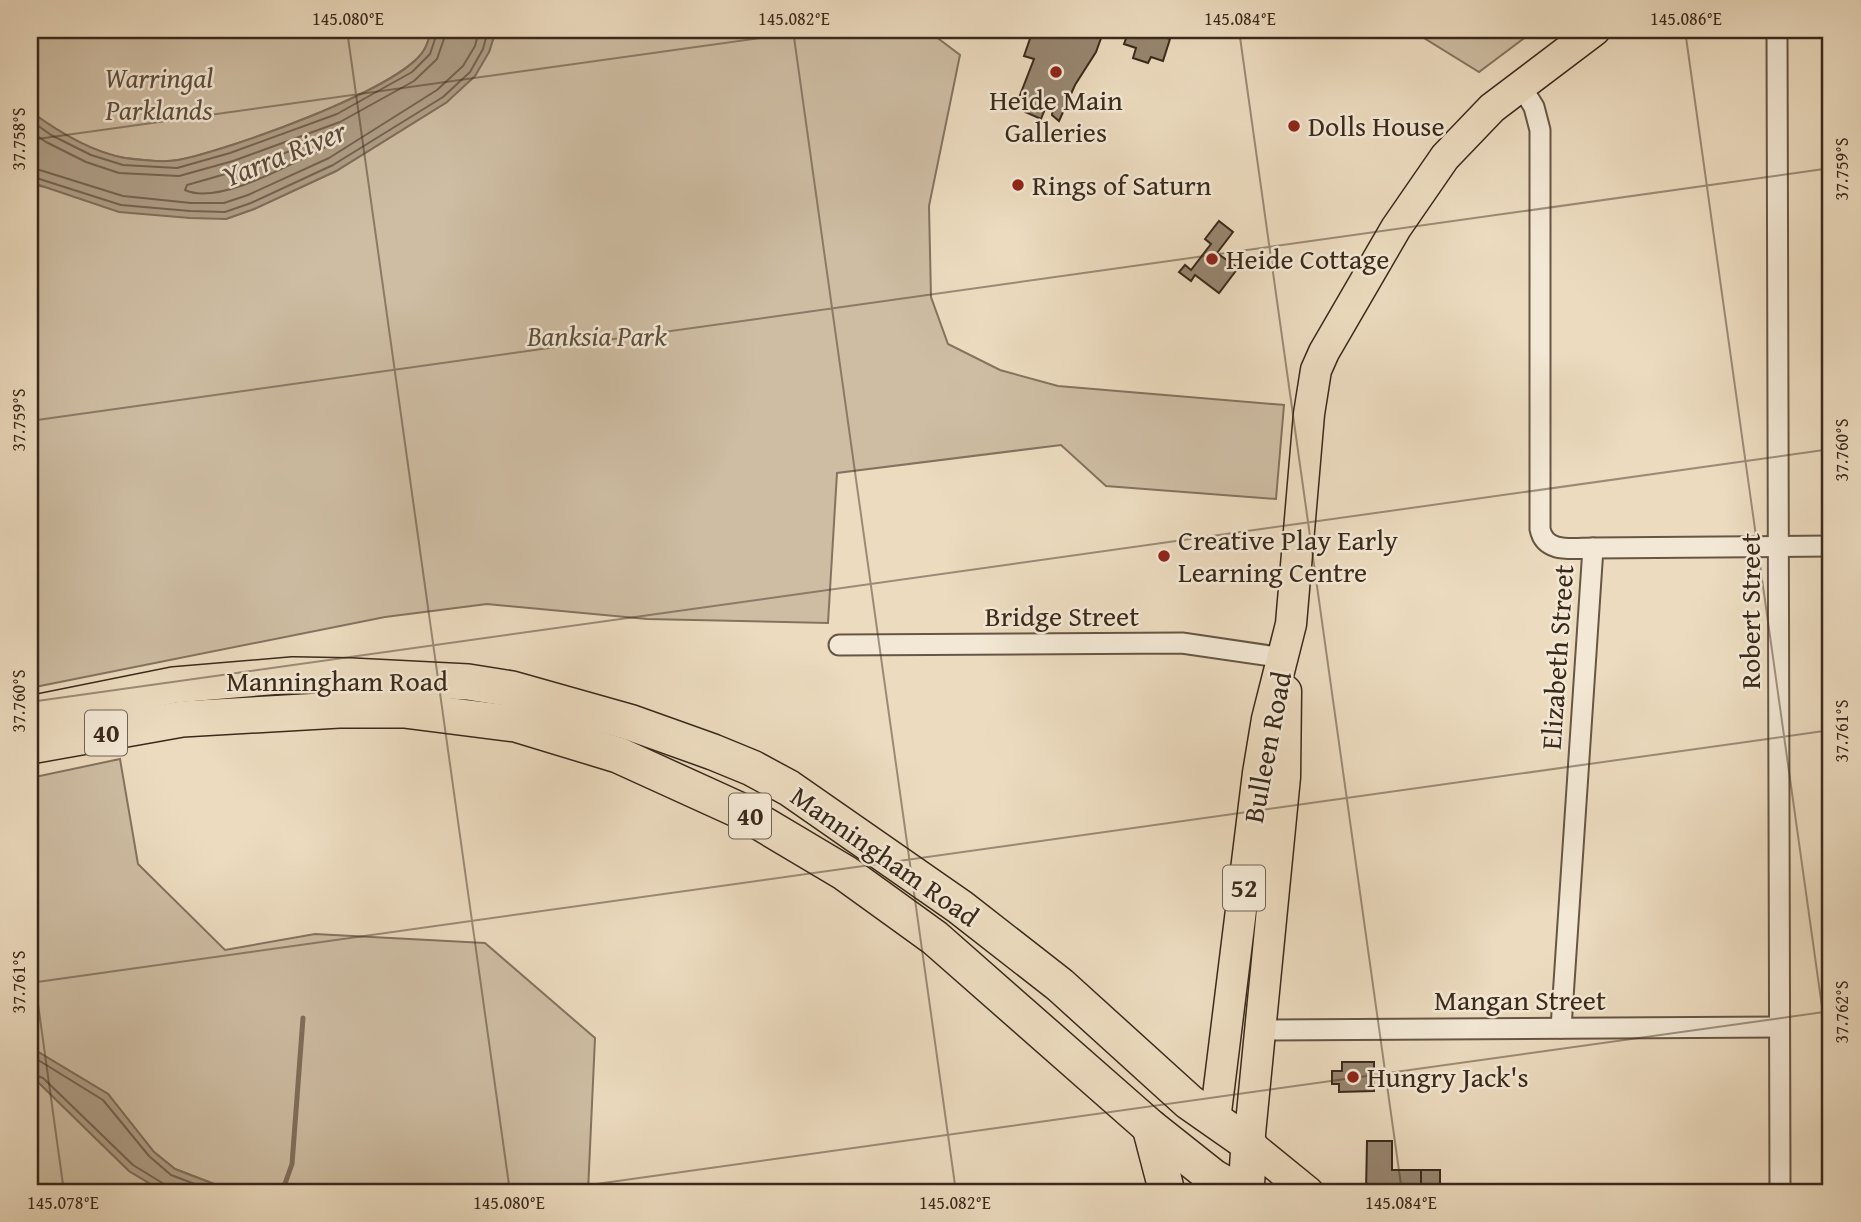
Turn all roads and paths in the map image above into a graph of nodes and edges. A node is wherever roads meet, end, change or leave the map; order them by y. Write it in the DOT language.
graph roads {
  1 [pos="1595,30"];
  2 [pos="1777,30"];
  3 [pos="1521,86"];
  4 [pos="1778,546"];
  5 [pos="1831,546"];
  6 [pos="1593,548"];
  7 [pos="839,645"];
  8 [pos="1284,659"];
  9 [pos="30,714"];
  10 [pos="30,746"];
  11 [pos="713,752"];
  12 [pos="695,790"];
  13 [pos="1779,1027"];
  14 [pos="1561,1028"];
  15 [pos="1261,1030"];
  16 [pos="1215,1120"];
  17 [pos="1150,1127"];
  18 [pos="1249,1144"];
  19 [pos="1221,1187"];
  20 [pos="1167,1192"];
  21 [pos="1246,1192"];
  22 [pos="1308,1192"];
  23 [pos="1780,1192"];
  1 -- 3 [label="main road, 52"];
  2 -- 4 [label="street, Robert Street"];
  3 -- 6 [label="street, Elizabeth Street"];
  3 -- 8 [label="main road, 52"];
  4 -- 5 [label="street"];
  4 -- 6 [label="street"];
  4 -- 13 [label="street, Robert Street"];
  6 -- 14 [label="street, Elizabeth Street"];
  7 -- 8 [label="street, Bridge Street"];
  8 -- 15 [label="main road, Bulleen Road / 52"];
  8 -- 16 [label="main road, Bulleen Road / 52"];
  9 -- 11 [label="highway, Manningham Road / 40"];
  10 -- 12 [label="highway, Manningham Road / 40"];
  11 -- 12 [label="highway"];
  11 -- 16 [label="highway, Manningham Road / 40"];
  12 -- 17 [label="highway, Manningham Road / 40"];
  13 -- 14 [label="street, Mangan Street"];
  13 -- 23 [label="street, Robert Street"];
  14 -- 15 [label="street, Mangan Street"];
  15 -- 18 [label="main road, Bulleen Road / 52"];
  16 -- 18 [label="highway, Manningham Road / 40"];
  16 -- 19 [label="highway, Bulleen Road / 52"];
  17 -- 19 [label="highway, Manningham Road / 40"];
  17 -- 20 [label="highway"];
  18 -- 21 [label="highway, Bulleen Road / 52"];
  18 -- 22 [label="main road, Manningham Road / 40"];
}
